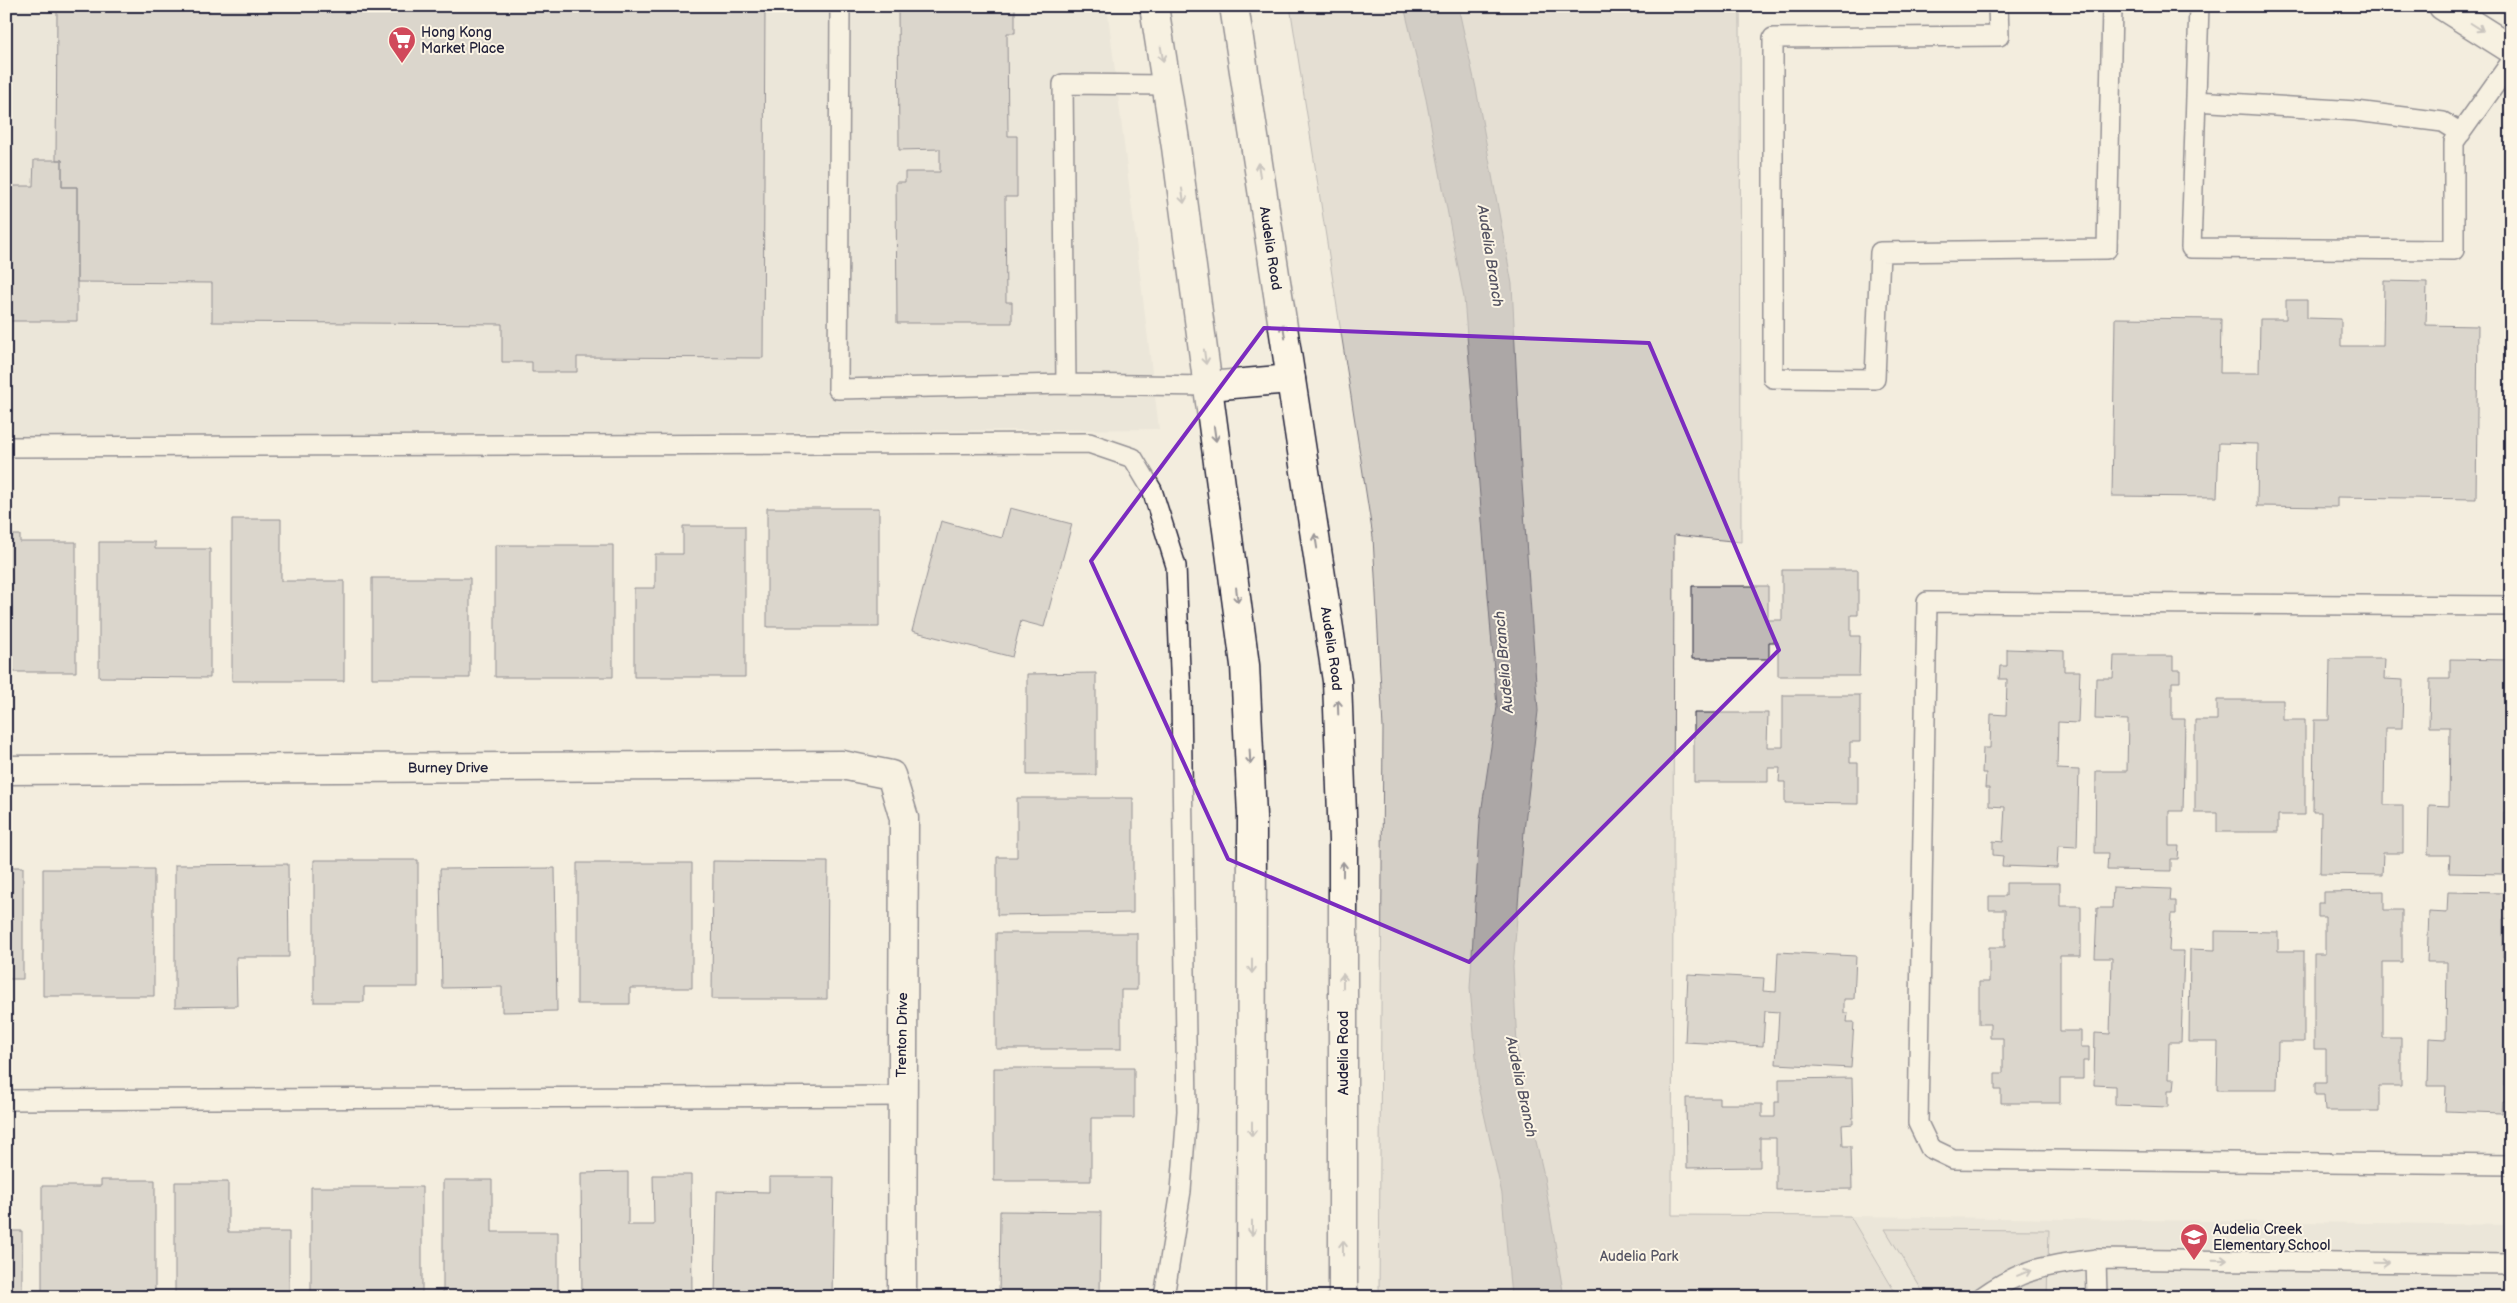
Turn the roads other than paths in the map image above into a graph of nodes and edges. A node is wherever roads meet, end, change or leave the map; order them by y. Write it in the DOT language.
graph roads {
  1 [pos="840,6"];
  2 [pos="1154,6"];
  3 [pos="1234,6"];
  4 [pos="1998,6"];
  5 [pos="2112,6"];
  6 [pos="2199,6"];
  7 [pos="2443,6"];
  8 [pos="2511,49"];
  9 [pos="2511,62"];
  10 [pos="1167,85"];
  11 [pos="2196,101"];
  12 [pos="2461,133"];
  13 [pos="1291,379"];
  14 [pos="1066,384"];
  15 [pos="1209,386"];
  16 [pos="6,447"];
  17 [pos="2511,606"];
  18 [pos="6,770"];
  19 [pos="890,775"];
  20 [pos="901,1096"];
  21 [pos="6,1100"];
  22 [pos="2511,1165"];
  23 [pos="2096,1259"];
  24 [pos="2511,1264"];
  25 [pos="902,1297"];
  26 [pos="1164,1297"];
  27 [pos="1252,1297"];
  28 [pos="1343,1297"];
  29 [pos="1982,1297"];
  30 [pos="2097,1297"];
  1 -- 14 [label="lane"];
  2 -- 10 [label="main road, one-way"];
  13 -- 3 [label="main road, Audelia Road, one-way"];
  4 -- 5 [label="lane"];
  6 -- 11 [label="lane"];
  7 -- 8 [label="main road, one-way"];
  9 -- 12 [label="lane"];
  10 -- 14 [label="lane"];
  10 -- 15 [label="main road, one-way"];
  11 -- 12 [label="lane"];
  11 -- 12 [label="lane"];
  13 -- 15 [label="main road"];
  28 -- 13 [label="main road, Audelia Road, one-way"];
  14 -- 15 [label="lane"];
  15 -- 27 [label="main road, one-way"];
  16 -- 26 [label="lane"];
  17 -- 22 [label="lane"];
  18 -- 19 [label="main road, Burney Drive"];
  19 -- 20 [label="main road, Trenton Drive"];
  20 -- 21 [label="lane"];
  20 -- 25 [label="main road, Trenton Drive"];
  23 -- 24 [label="lane, one-way"];
  29 -- 23 [label="lane, one-way"];
  23 -- 30 [label="lane"];
}
